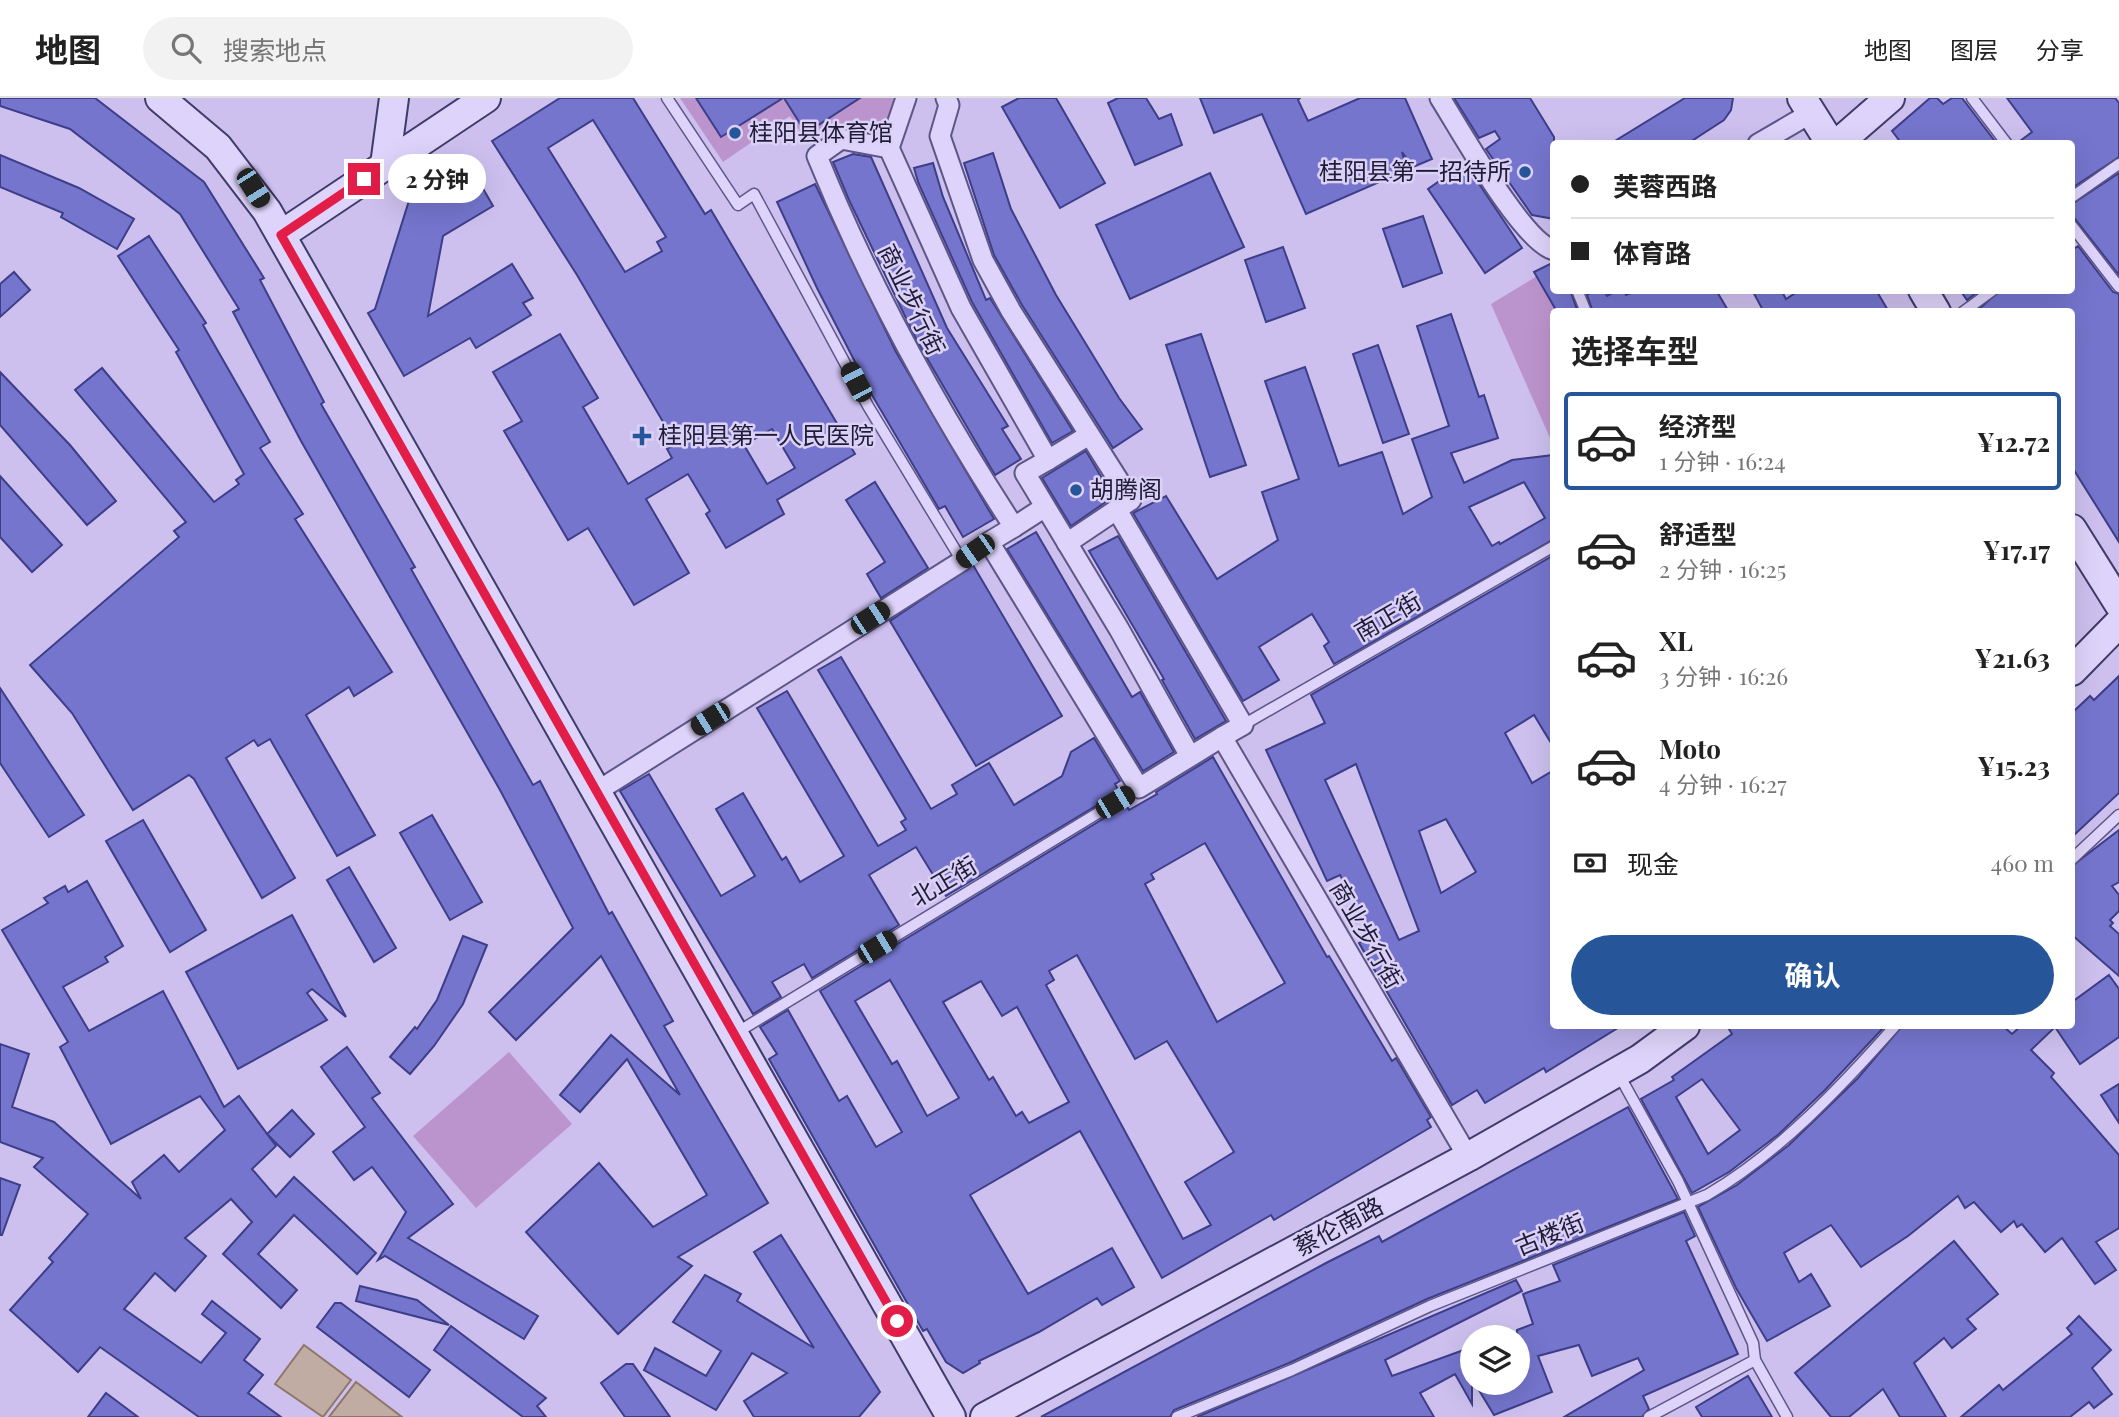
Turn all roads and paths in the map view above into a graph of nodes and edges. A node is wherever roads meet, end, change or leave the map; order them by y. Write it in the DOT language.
graph roads {
  1 [pos="160,98"];
  2 [pos="394,98"];
  3 [pos="486,98"];
  4 [pos="667,98"];
  5 [pos="906,98"];
  6 [pos="946,98"];
  7 [pos="1440,98"];
  8 [pos="1891,98"];
  9 [pos="1972,98"];
  10 [pos="1806,105"];
  11 [pos="1763,140"];
  12 [pos="1828,140"];
  13 [pos="1842,140"];
  14 [pos="2004,140"];
  15 [pos="889,148"];
  16 [pos="2119,164"];
  17 [pos="384,165"];
  18 [pos="2075,195"];
  19 [pos="2075,233"];
  20 [pos="281,235"];
  21 [pos="1550,249"];
  22 [pos="2119,287"];
  23 [pos="1988,294"];
  24 [pos="1969,308"];
  25 [pos="1089,435"];
  26 [pos="1048,460"];
  27 [pos="1045,507"];
  28 [pos="1117,510"];
  29 [pos="1014,527"];
  30 [pos="2075,534"];
  31 [pos="989,542"];
  32 [pos="1066,543"];
  33 [pos="1550,548"];
  34 [pos="962,561"];
  35 [pos="2119,604"];
  36 [pos="2119,623"];
  37 [pos="2075,668"];
  38 [pos="1242,725"];
  39 [pos="1222,737"];
  40 [pos="1190,757"];
  41 [pos="1139,788"];
  42 [pos="596,792"];
  43 [pos="2119,815"];
  44 [pos="2075,856"];
  45 [pos="1681,1029"];
  46 [pos="1892,1029"];
  47 [pos="734,1034"];
  48 [pos="1617,1072"];
  49 [pos="1468,1157"];
  50 [pos="1689,1202"];
  51 [pos="1755,1360"];
  52 [pos="951,1417"];
  53 [pos="985,1417"];
  54 [pos="1177,1417"];
  55 [pos="1649,1417"];
  56 [pos="1787,1417"];
  1 -- 20 [label="street"];
  2 -- 17 [label="street"];
  3 -- 17 [label="street"];
  4 -- 34 [label="lane"];
  5 -- 15 [label="street"];
  6 -- 25 [label="street"];
  7 -- 21 [label="street"];
  8 -- 13 [label="street"];
  9 -- 14 [label="lane"];
  10 -- 11 [label="street"];
  10 -- 12 [label="street"];
  15 -- 26 [label="street, 商业步行街"];
  15 -- 29 [label="street, 商业步行街"];
  16 -- 18 [label="lane"];
  17 -- 20 [label="street"];
  19 -- 22 [label="lane"];
  20 -- 42 [label="street"];
  23 -- 24 [label="lane"];
  25 -- 26 [label="street"];
  25 -- 28 [label="street"];
  26 -- 27 [label="street"];
  27 -- 29 [label="street"];
  27 -- 32 [label="street"];
  28 -- 32 [label="street"];
  28 -- 38 [label="street"];
  29 -- 31 [label="street"];
  30 -- 35 [label="street"];
  31 -- 34 [label="lane"];
  31 -- 41 [label="street"];
  32 -- 40 [label="street"];
  33 -- 38 [label="lane, 南正街"];
  34 -- 42 [label="street"];
  36 -- 37 [label="street"];
  38 -- 39 [label="street"];
  39 -- 40 [label="street"];
  39 -- 49 [label="street, 商业步行街"];
  40 -- 41 [label="street"];
  41 -- 47 [label="lane, 北正街"];
  42 -- 47 [label="street"];
  43 -- 44 [label="lane"];
  45 -- 48 [label="street, 蔡伦南路"];
  46 -- 50 [label="lane, 古楼街"];
  47 -- 52 [label="street"];
  48 -- 49 [label="street, 蔡伦南路"];
  48 -- 50 [label="lane"];
  49 -- 53 [label="street, 蔡伦南路"];
  50 -- 51 [label="lane"];
  50 -- 54 [label="lane, 古楼街"];
  51 -- 55 [label="lane"];
  51 -- 56 [label="lane"];
}
